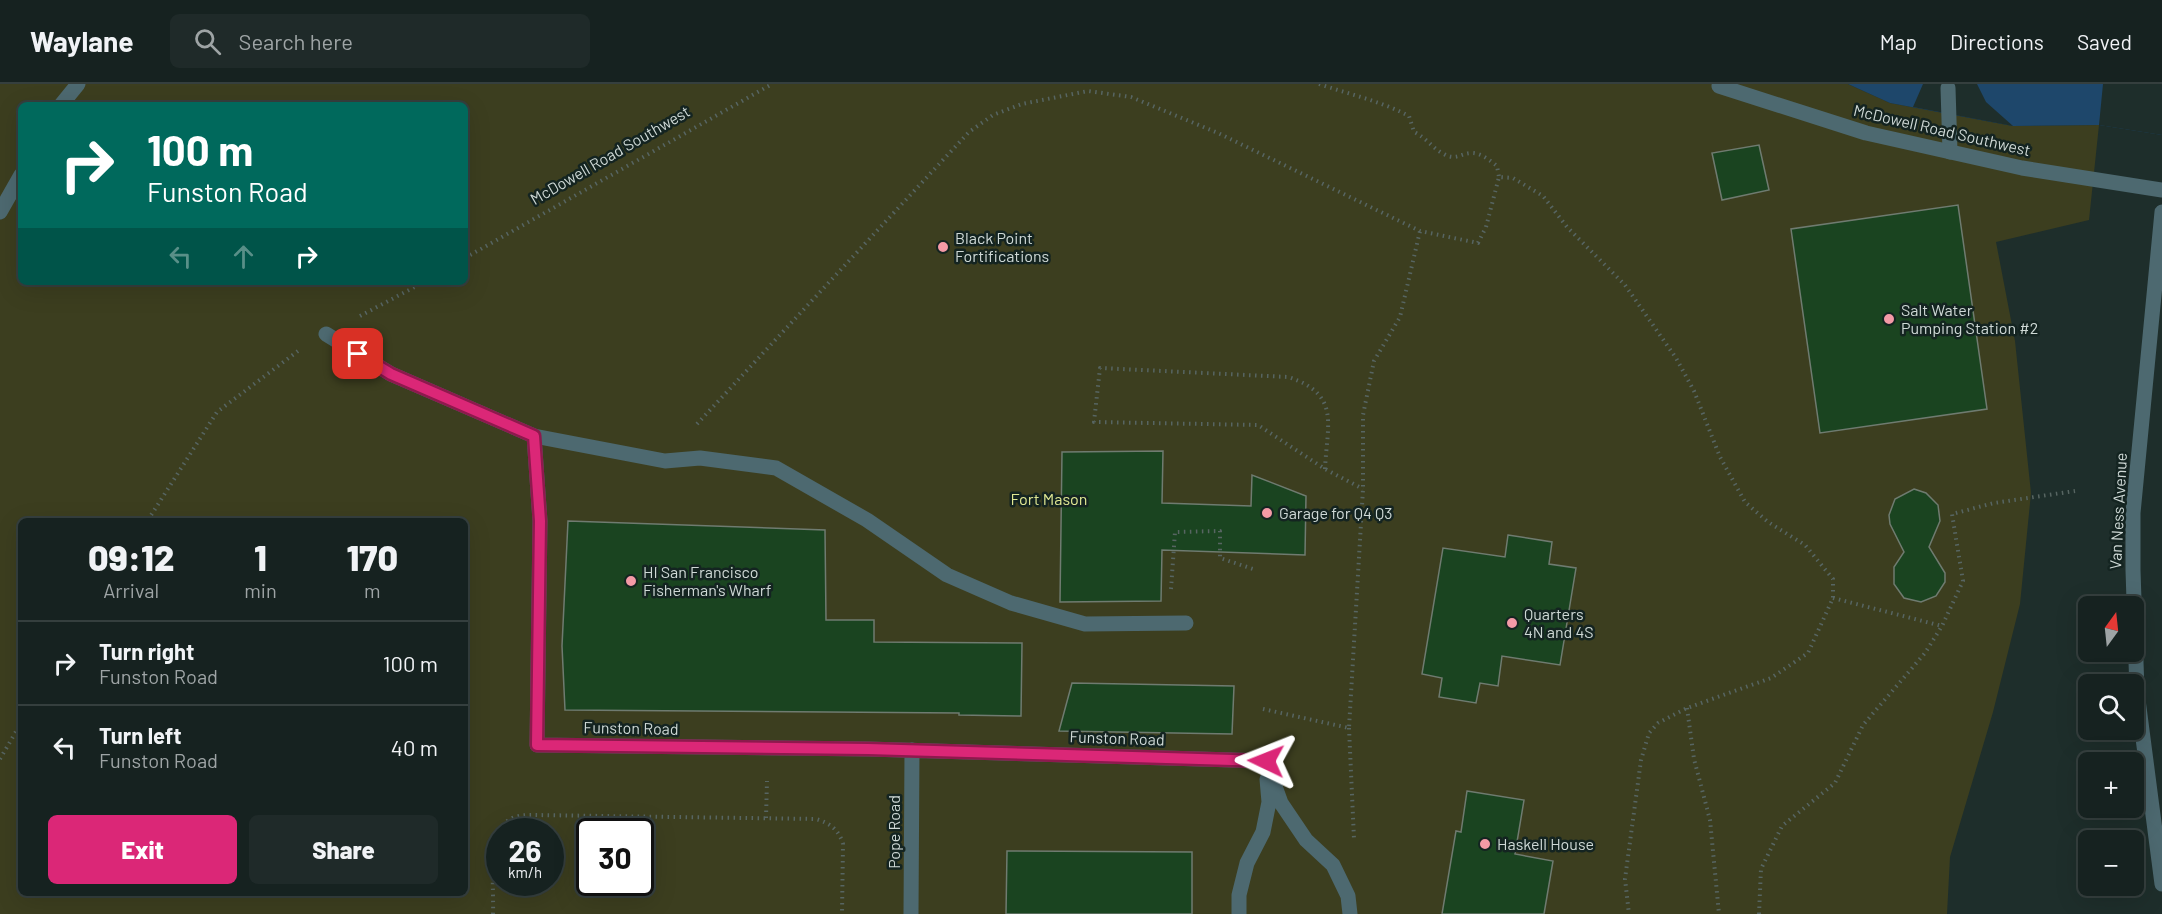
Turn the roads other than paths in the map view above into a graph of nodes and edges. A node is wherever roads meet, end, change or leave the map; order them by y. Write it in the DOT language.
graph roads {
  1 [pos="78,84"];
  2 [pos="1719,86"];
  3 [pos="1948,88"];
  4 [pos="63,102"];
  5 [pos="1950,152"];
  6 [pos="18,180"];
  7 [pos="2162,190"];
  8 [pos="1,210"];
  9 [pos="2162,212"];
  10 [pos="326,334"];
  11 [pos="534,436"];
  12 [pos="1186,623"];
  13 [pos="912,750"];
  14 [pos="1266,761"];
  15 [pos="2162,884"];
  16 [pos="911,914"];
  17 [pos="1239,914"];
  18 [pos="1350,914"];
  1 -- 4 [label="street"];
  2 -- 5 [label="street, McDowell Road Southwest"];
  3 -- 5 [label="street"];
  5 -- 7 [label="street, McDowell Road Southwest"];
  6 -- 8 [label="street"];
  9 -- 15 [label="street, Van Ness Avenue"];
  10 -- 11 [label="street"];
  11 -- 12 [label="street"];
  11 -- 13 [label="street, Funston Road"];
  13 -- 14 [label="street, Funston Road"];
  13 -- 16 [label="street, Pope Road"];
  14 -- 17 [label="street"];
  14 -- 18 [label="street"];
}
